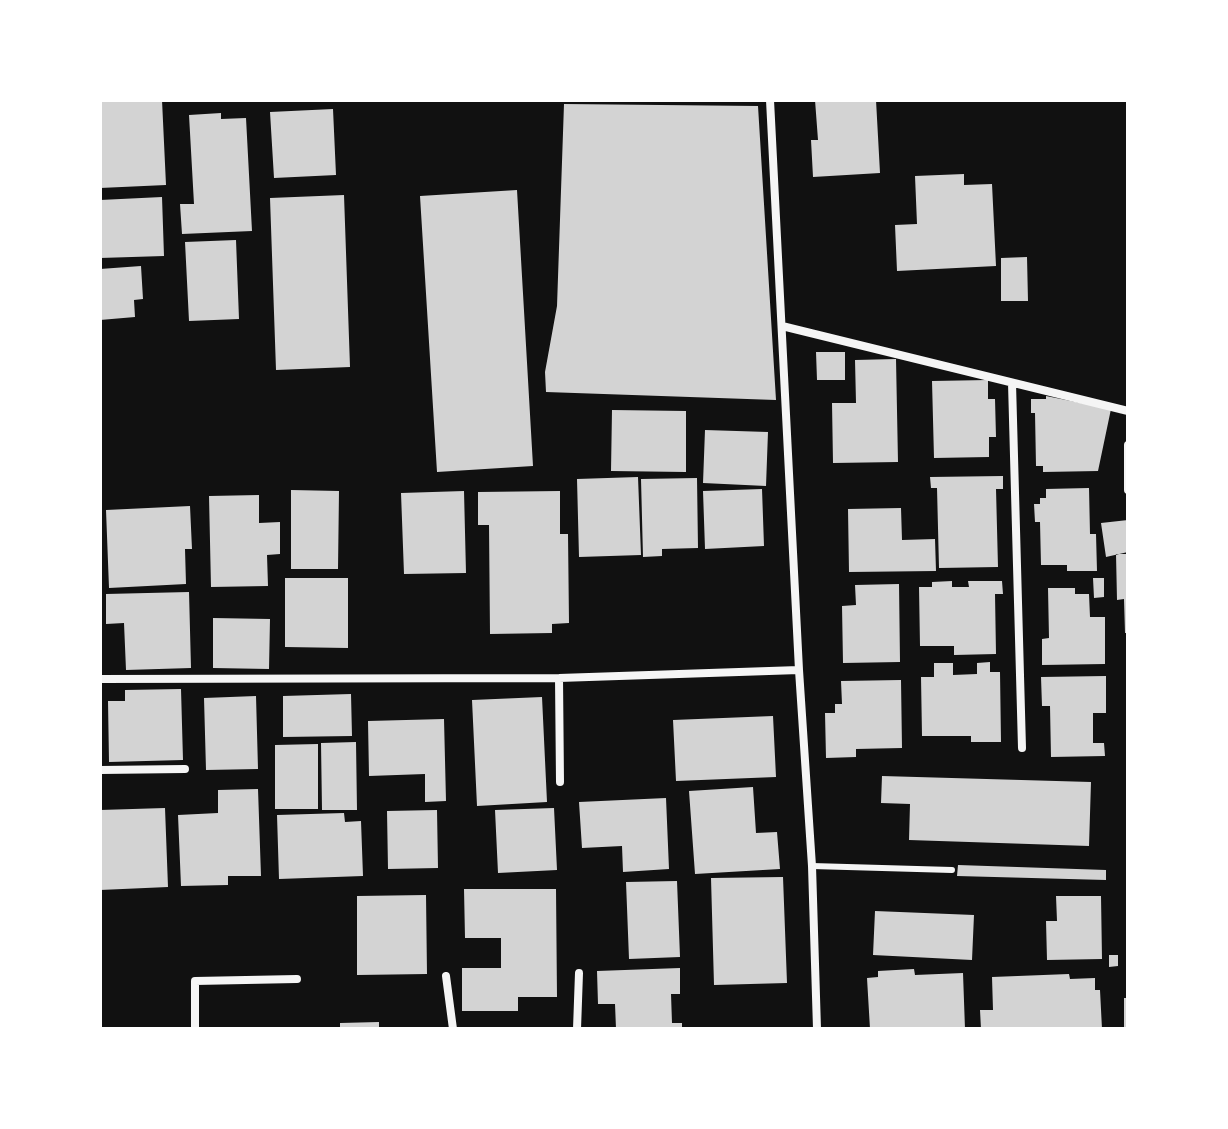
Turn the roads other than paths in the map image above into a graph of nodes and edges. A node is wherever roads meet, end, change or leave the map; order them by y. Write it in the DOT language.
graph roads {
  1 [pos="770,100"];
  2 [pos="782,326"];
  3 [pos="1012,383"];
  4 [pos="1128,411"];
  5 [pos="1128,445"];
  6 [pos="1128,490"];
  7 [pos="799,670"];
  8 [pos="559,678"];
  9 [pos="100,679"];
  10 [pos="1022,748"];
  11 [pos="185,769"];
  12 [pos="100,770"];
  13 [pos="560,782"];
  14 [pos="812,866"];
  15 [pos="952,870"];
  16 [pos="579,973"];
  17 [pos="446,976"];
  18 [pos="297,979"];
  19 [pos="195,1029"];
  20 [pos="453,1029"];
  21 [pos="577,1029"];
  22 [pos="817,1029"];
  1 -- 2 [label="street"];
  2 -- 3 [label="street"];
  2 -- 7 [label="street"];
  3 -- 4 [label="street"];
  3 -- 10 [label="street"];
  5 -- 6 [label="street"];
  7 -- 8 [label="street"];
  7 -- 14 [label="street"];
  8 -- 9 [label="street"];
  8 -- 13 [label="street"];
  11 -- 12 [label="street"];
  14 -- 15 [label="lane"];
  14 -- 22 [label="street"];
  16 -- 21 [label="street"];
  17 -- 20 [label="street"];
  18 -- 19 [label="street"];
}
